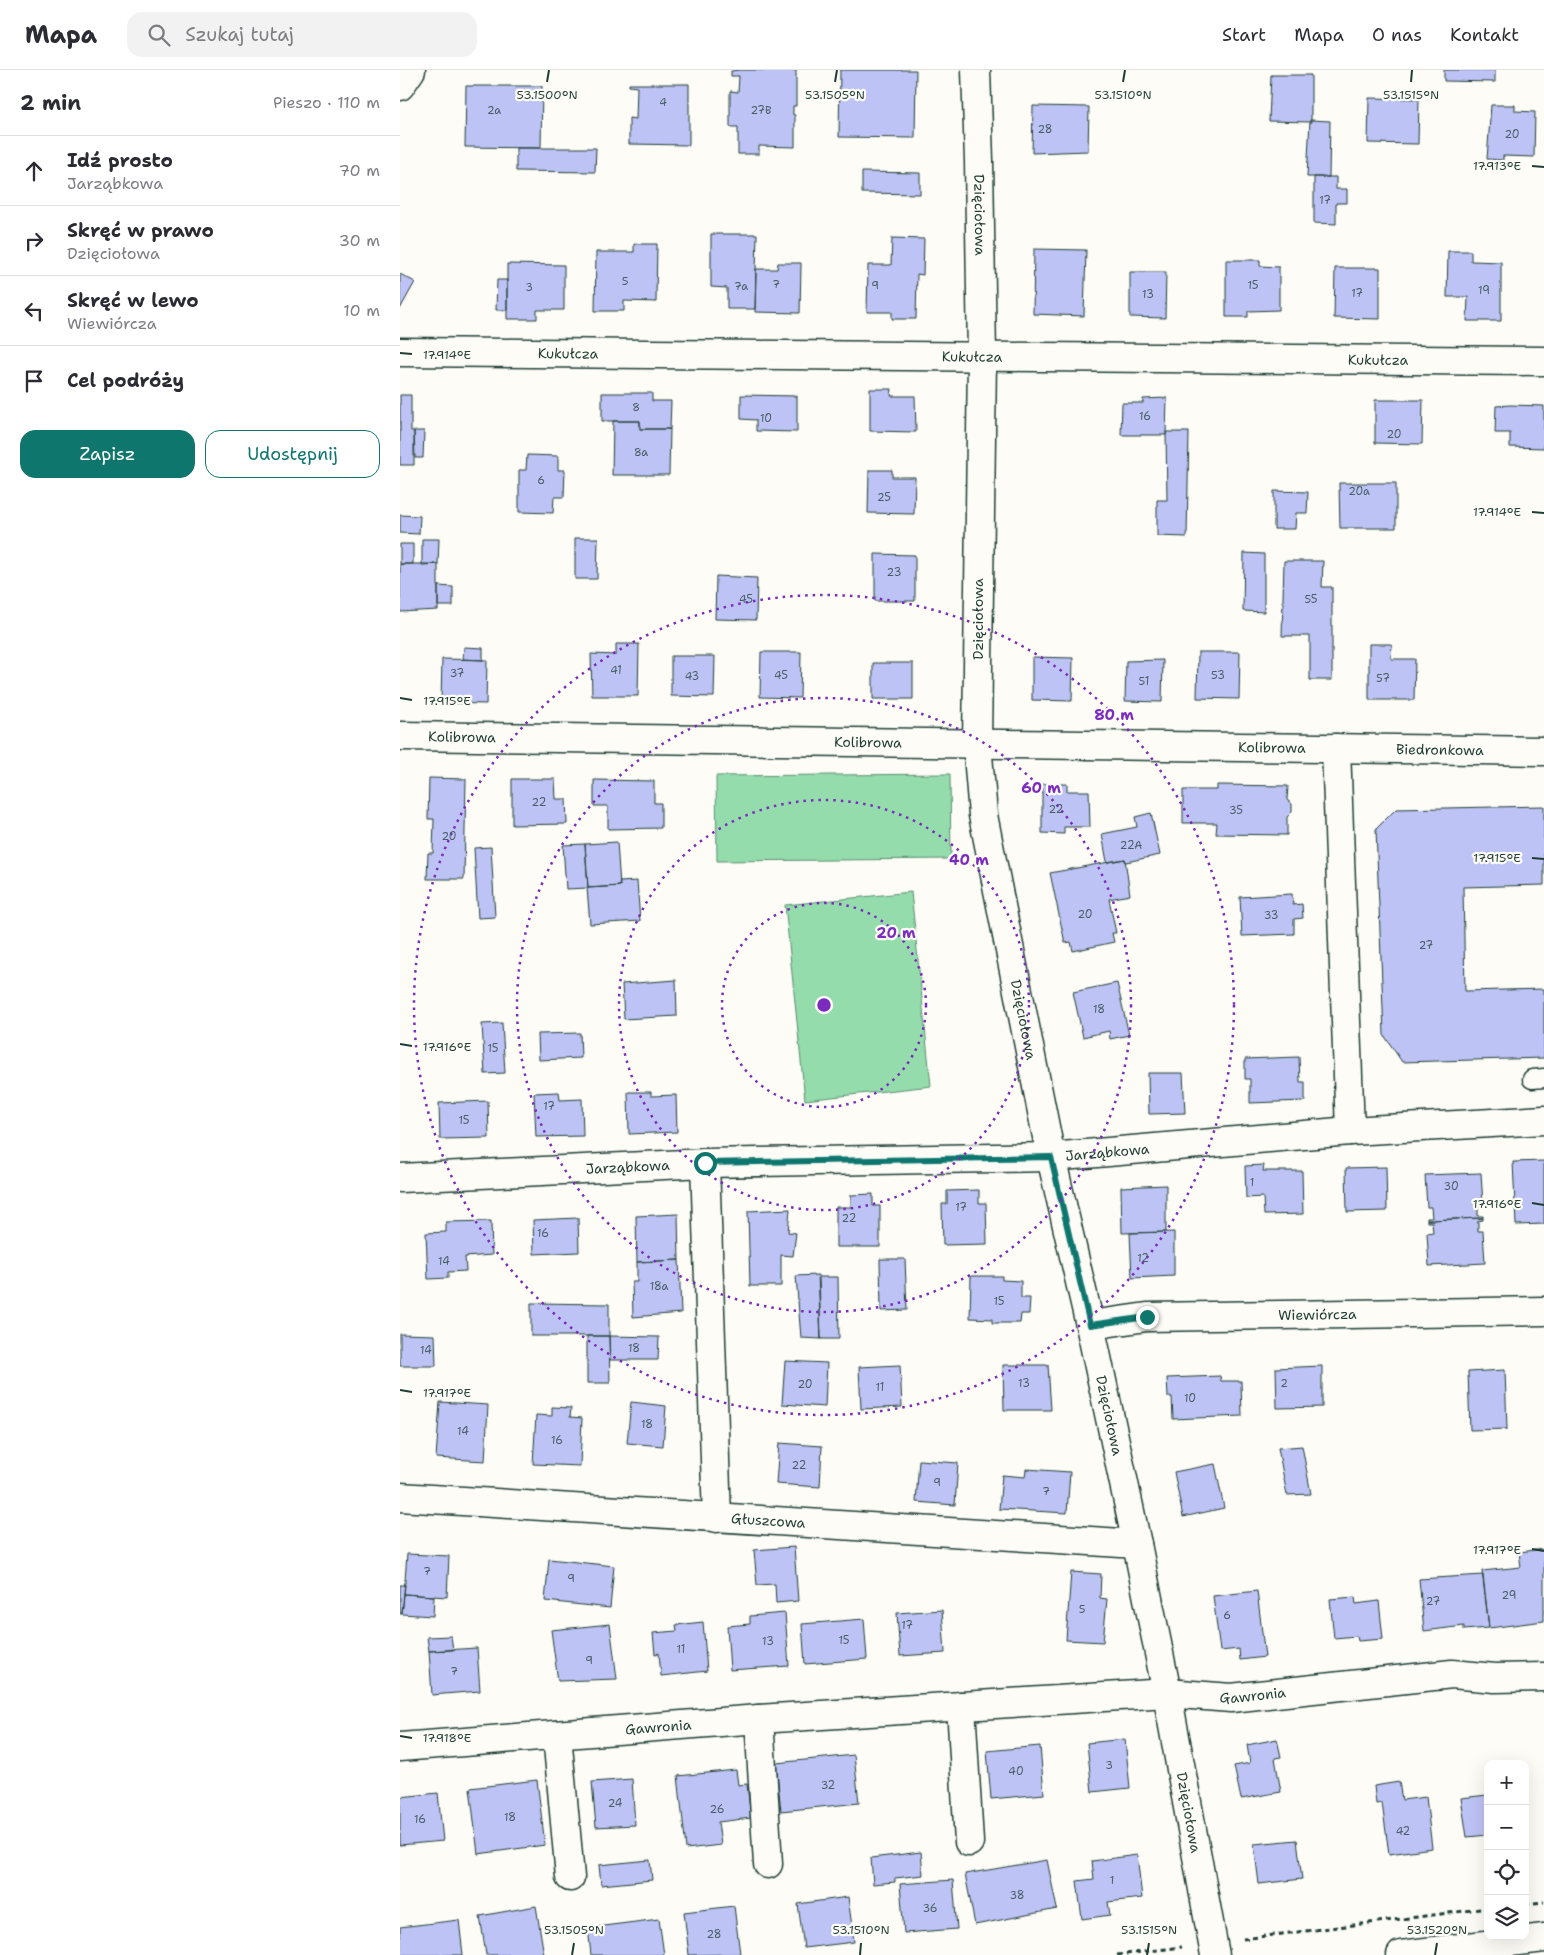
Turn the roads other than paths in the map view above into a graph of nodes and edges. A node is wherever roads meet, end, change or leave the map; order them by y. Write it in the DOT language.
graph roads {
  1 [pos="411,70"];
  2 [pos="976,70"];
  3 [pos="400,86"];
  4 [pos="400,352"];
  5 [pos="982,358"];
  6 [pos="1544,362"];
  7 [pos="400,736"];
  8 [pos="977,742"];
  9 [pos="1336,748"];
  10 [pos="1544,751"];
  11 [pos="1544,1120"];
  12 [pos="1350,1131"];
  13 [pos="1051,1157"];
  14 [pos="705,1163"];
  15 [pos="400,1178"];
  16 [pos="1544,1311"];
  17 [pos="1090,1325"];
  18 [pos="400,1497"];
  19 [pos="717,1518"];
  20 [pos="1137,1544"];
  21 [pos="1544,1677"];
  22 [pos="1167,1693"];
  23 [pos="962,1706"];
  24 [pos="759,1719"];
  25 [pos="557,1735"];
  26 [pos="400,1747"];
  27 [pos="969,1842"];
  28 [pos="768,1864"];
  29 [pos="570,1877"];
  30 [pos="1544,1938"];
  31 [pos="1214,1949"];
  32 [pos="1447,1952"];
  33 [pos="1401,1955"];
  1 -- 3 [label="street"];
  2 -- 5 [label="street, Dzięciołowa"];
  4 -- 5 [label="street, Kukułcza"];
  5 -- 6 [label="street, Kukułcza"];
  5 -- 8 [label="street, Dzięciołowa"];
  7 -- 8 [label="street, Kolibrowa"];
  8 -- 9 [label="street, Kolibrowa"];
  8 -- 13 [label="street, Dzięciołowa"];
  9 -- 10 [label="street, Biedronkowa"];
  9 -- 12 [label="street"];
  11 -- 12 [label="street, Jarząbkowa"];
  12 -- 13 [label="street, Jarząbkowa"];
  13 -- 14 [label="street, Jarząbkowa"];
  13 -- 17 [label="street, Dzięciołowa"];
  14 -- 15 [label="street, Jarząbkowa"];
  14 -- 19 [label="street"];
  16 -- 17 [label="street, Wiewiórcza"];
  17 -- 20 [label="street, Dzięciołowa"];
  18 -- 19 [label="street, Głuszcowa"];
  19 -- 20 [label="street, Głuszcowa"];
  20 -- 22 [label="street, Dzięciołowa"];
  21 -- 22 [label="street, Gawronia"];
  22 -- 23 [label="street, Gawronia"];
  22 -- 31 [label="street, Dzięciołowa"];
  23 -- 24 [label="street, Gawronia"];
  23 -- 27 [label="street"];
  24 -- 25 [label="street, Gawronia"];
  24 -- 28 [label="street"];
  25 -- 26 [label="street, Gawronia"];
  25 -- 29 [label="street"];
  30 -- 32 [label="street"];
  32 -- 33 [label="street"];
}
